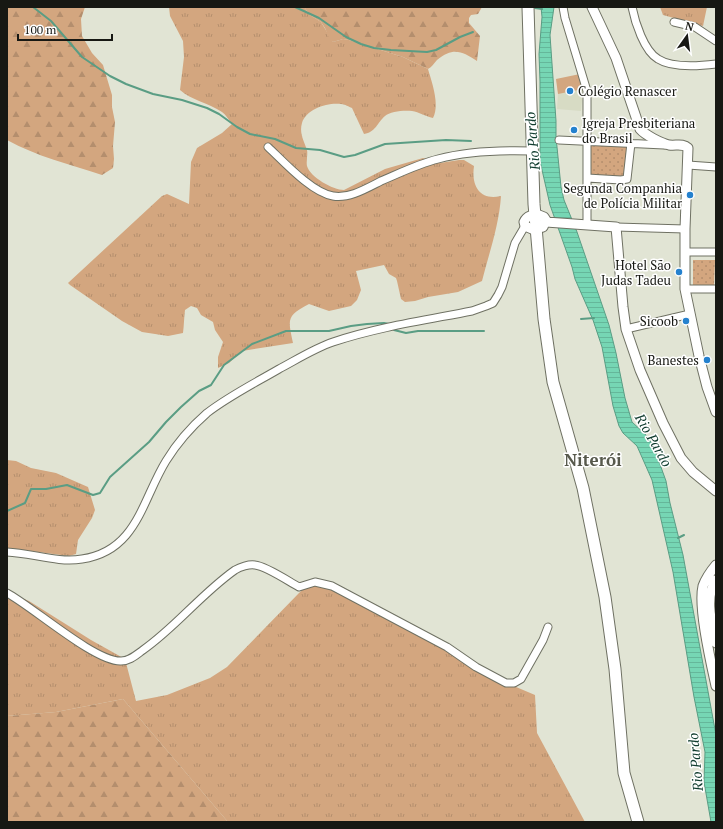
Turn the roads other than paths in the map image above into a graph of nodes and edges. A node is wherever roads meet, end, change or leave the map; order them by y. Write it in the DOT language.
graph roads {
  1 [pos="528,7"];
  2 [pos="563,7"];
  3 [pos="592,7"];
  4 [pos="632,7"];
  5 [pos="674,22"];
  6 [pos="716,41"];
  7 [pos="716,64"];
  8 [pos="559,140"];
  9 [pos="587,141"];
  10 [pos="631,143"];
  11 [pos="669,145"];
  12 [pos="268,147"];
  13 [pos="532,151"];
  14 [pos="688,165"];
  15 [pos="716,167"];
  16 [pos="587,178"];
  17 [pos="533,184"];
  18 [pos="538,221"];
  19 [pos="587,225"];
  20 [pos="616,227"];
  21 [pos="685,230"];
  22 [pos="685,252"];
  23 [pos="716,252"];
  24 [pos="685,289"];
  25 [pos="716,289"];
  26 [pos="690,314"];
  27 [pos="626,329"];
  28 [pos="716,412"];
  29 [pos="716,491"];
  30 [pos="7,552"];
  31 [pos="716,565"];
  32 [pos="716,580"];
  33 [pos="7,593"];
  34 [pos="548,626"];
  35 [pos="716,643"];
  36 [pos="716,686"];
  37 [pos="638,822"];
  1 -- 13 [label="main road"];
  2 -- 9 [label="street"];
  3 -- 11 [label="street"];
  4 -- 7 [label="street"];
  5 -- 6 [label="street"];
  8 -- 9 [label="street"];
  9 -- 10 [label="street"];
  9 -- 16 [label="street"];
  10 -- 11 [label="street"];
  10 -- 16 [label="street"];
  11 -- 14 [label="street"];
  12 -- 13 [label="street"];
  13 -- 17 [label="main road"];
  14 -- 15 [label="street"];
  14 -- 21 [label="street"];
  16 -- 19 [label="street"];
  17 -- 18 [label="main road"];
  17 -- 18 [label="main road"];
  18 -- 19 [label="street"];
  18 -- 30 [label="street"];
  18 -- 37 [label="main road"];
  19 -- 20 [label="street"];
  20 -- 21 [label="street"];
  20 -- 27 [label="street"];
  21 -- 22 [label="street"];
  22 -- 23 [label="street"];
  22 -- 24 [label="street"];
  24 -- 25 [label="street"];
  24 -- 26 [label="street"];
  26 -- 27 [label="street"];
  26 -- 28 [label="street"];
  27 -- 29 [label="street"];
  31 -- 36 [label="street"];
  32 -- 35 [label="street"];
  33 -- 34 [label="street"];
}
